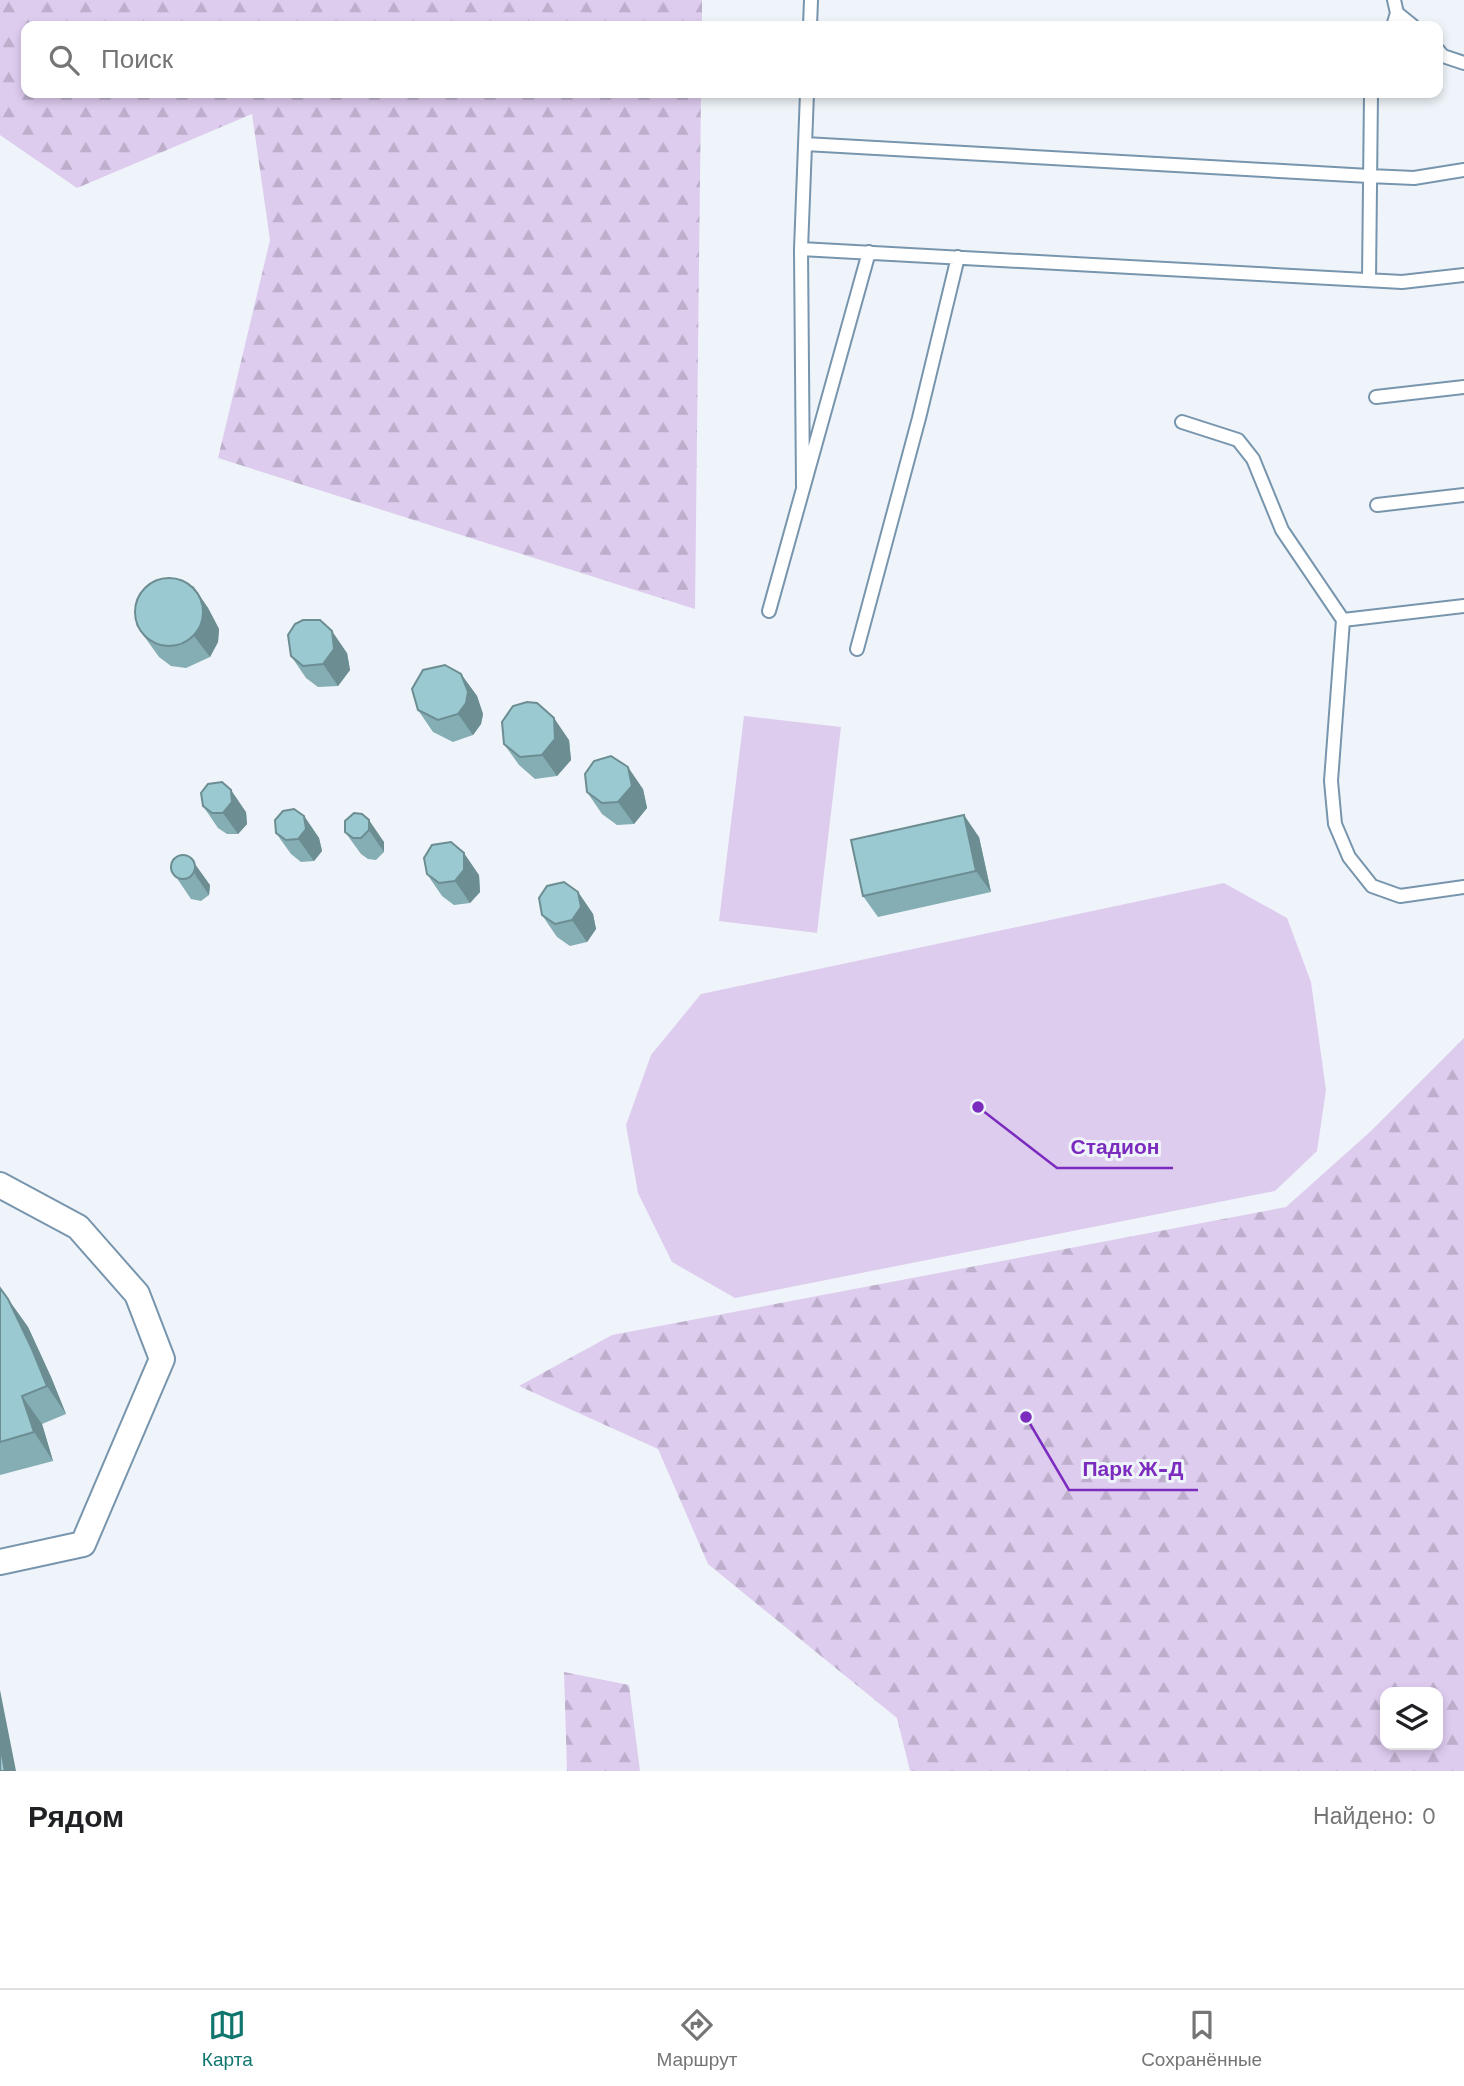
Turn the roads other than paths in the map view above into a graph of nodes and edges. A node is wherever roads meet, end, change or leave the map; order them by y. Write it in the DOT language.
graph roads {
  1 [pos="811,0"];
  2 [pos="1395,6"];
  3 [pos="810,21"];
  4 [pos="1408,21"];
  5 [pos="1443,56"];
  6 [pos="1464,63"];
  7 [pos="807,98"];
  8 [pos="1371,98"];
  9 [pos="805,144"];
  10 [pos="1464,170"];
  11 [pos="1369,176"];
  12 [pos="801,249"];
  13 [pos="869,252"];
  14 [pos="958,257"];
  15 [pos="1464,275"];
  16 [pos="1369,280"];
  17 [pos="1464,387"];
  18 [pos="1376,397"];
  19 [pos="1182,422"];
  20 [pos="803,486"];
  21 [pos="1464,495"];
  22 [pos="1377,505"];
  23 [pos="1464,606"];
  24 [pos="769,611"];
  25 [pos="1343,620"];
  26 [pos="857,649"];
  27 [pos="1464,887"];
  28 [pos="0,1185"];
  29 [pos="0,1562"];
  1 -- 3 [label="lane"];
  2 -- 4 [label="lane"];
  5 -- 6 [label="lane"];
  7 -- 9 [label="lane"];
  8 -- 11 [label="lane"];
  9 -- 11 [label="lane"];
  9 -- 12 [label="lane"];
  10 -- 11 [label="lane"];
  11 -- 16 [label="lane"];
  12 -- 13 [label="lane"];
  12 -- 20 [label="lane"];
  13 -- 14 [label="lane"];
  13 -- 20 [label="lane"];
  14 -- 16 [label="lane"];
  14 -- 26 [label="lane"];
  15 -- 16 [label="lane"];
  17 -- 18 [label="lane"];
  19 -- 25 [label="lane"];
  20 -- 24 [label="lane"];
  21 -- 22 [label="lane"];
  23 -- 25 [label="lane"];
  25 -- 27 [label="lane"];
  28 -- 29 [label="street"];
}
